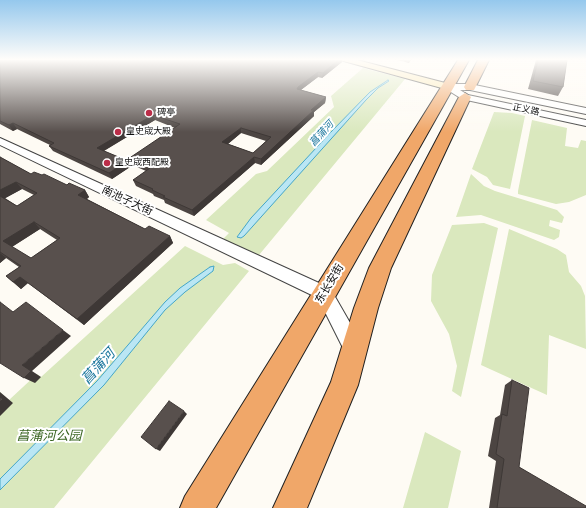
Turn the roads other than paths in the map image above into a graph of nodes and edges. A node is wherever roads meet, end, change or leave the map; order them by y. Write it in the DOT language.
graph roads {
  1 [pos="436,84"];
  2 [pos="462,84"];
  3 [pos="466,84"];
  4 [pos="461,90"];
  5 [pos="586,111"];
  6 [pos="586,123"];
  7 [pos="0,141"];
  8 [pos="324,293"];
  9 [pos="354,349"];
  10 [pos="197,508"];
  11 [pos="290,508"];
  1 -- 4 [label="main road"];
  2 -- 4 [label="highway, 东长安街"];
  3 -- 4 [label="highway, 东长安街"];
  4 -- 5 [label="street, 正义路"];
  4 -- 6 [label="street, 正义路"];
  4 -- 8 [label="highway, 东长安街"];
  4 -- 9 [label="highway, 东长安街"];
  7 -- 8 [label="street, 南池子大街"];
  8 -- 9 [label="street"];
  8 -- 10 [label="highway, 东长安街"];
  9 -- 11 [label="highway, 东长安街"];
}
